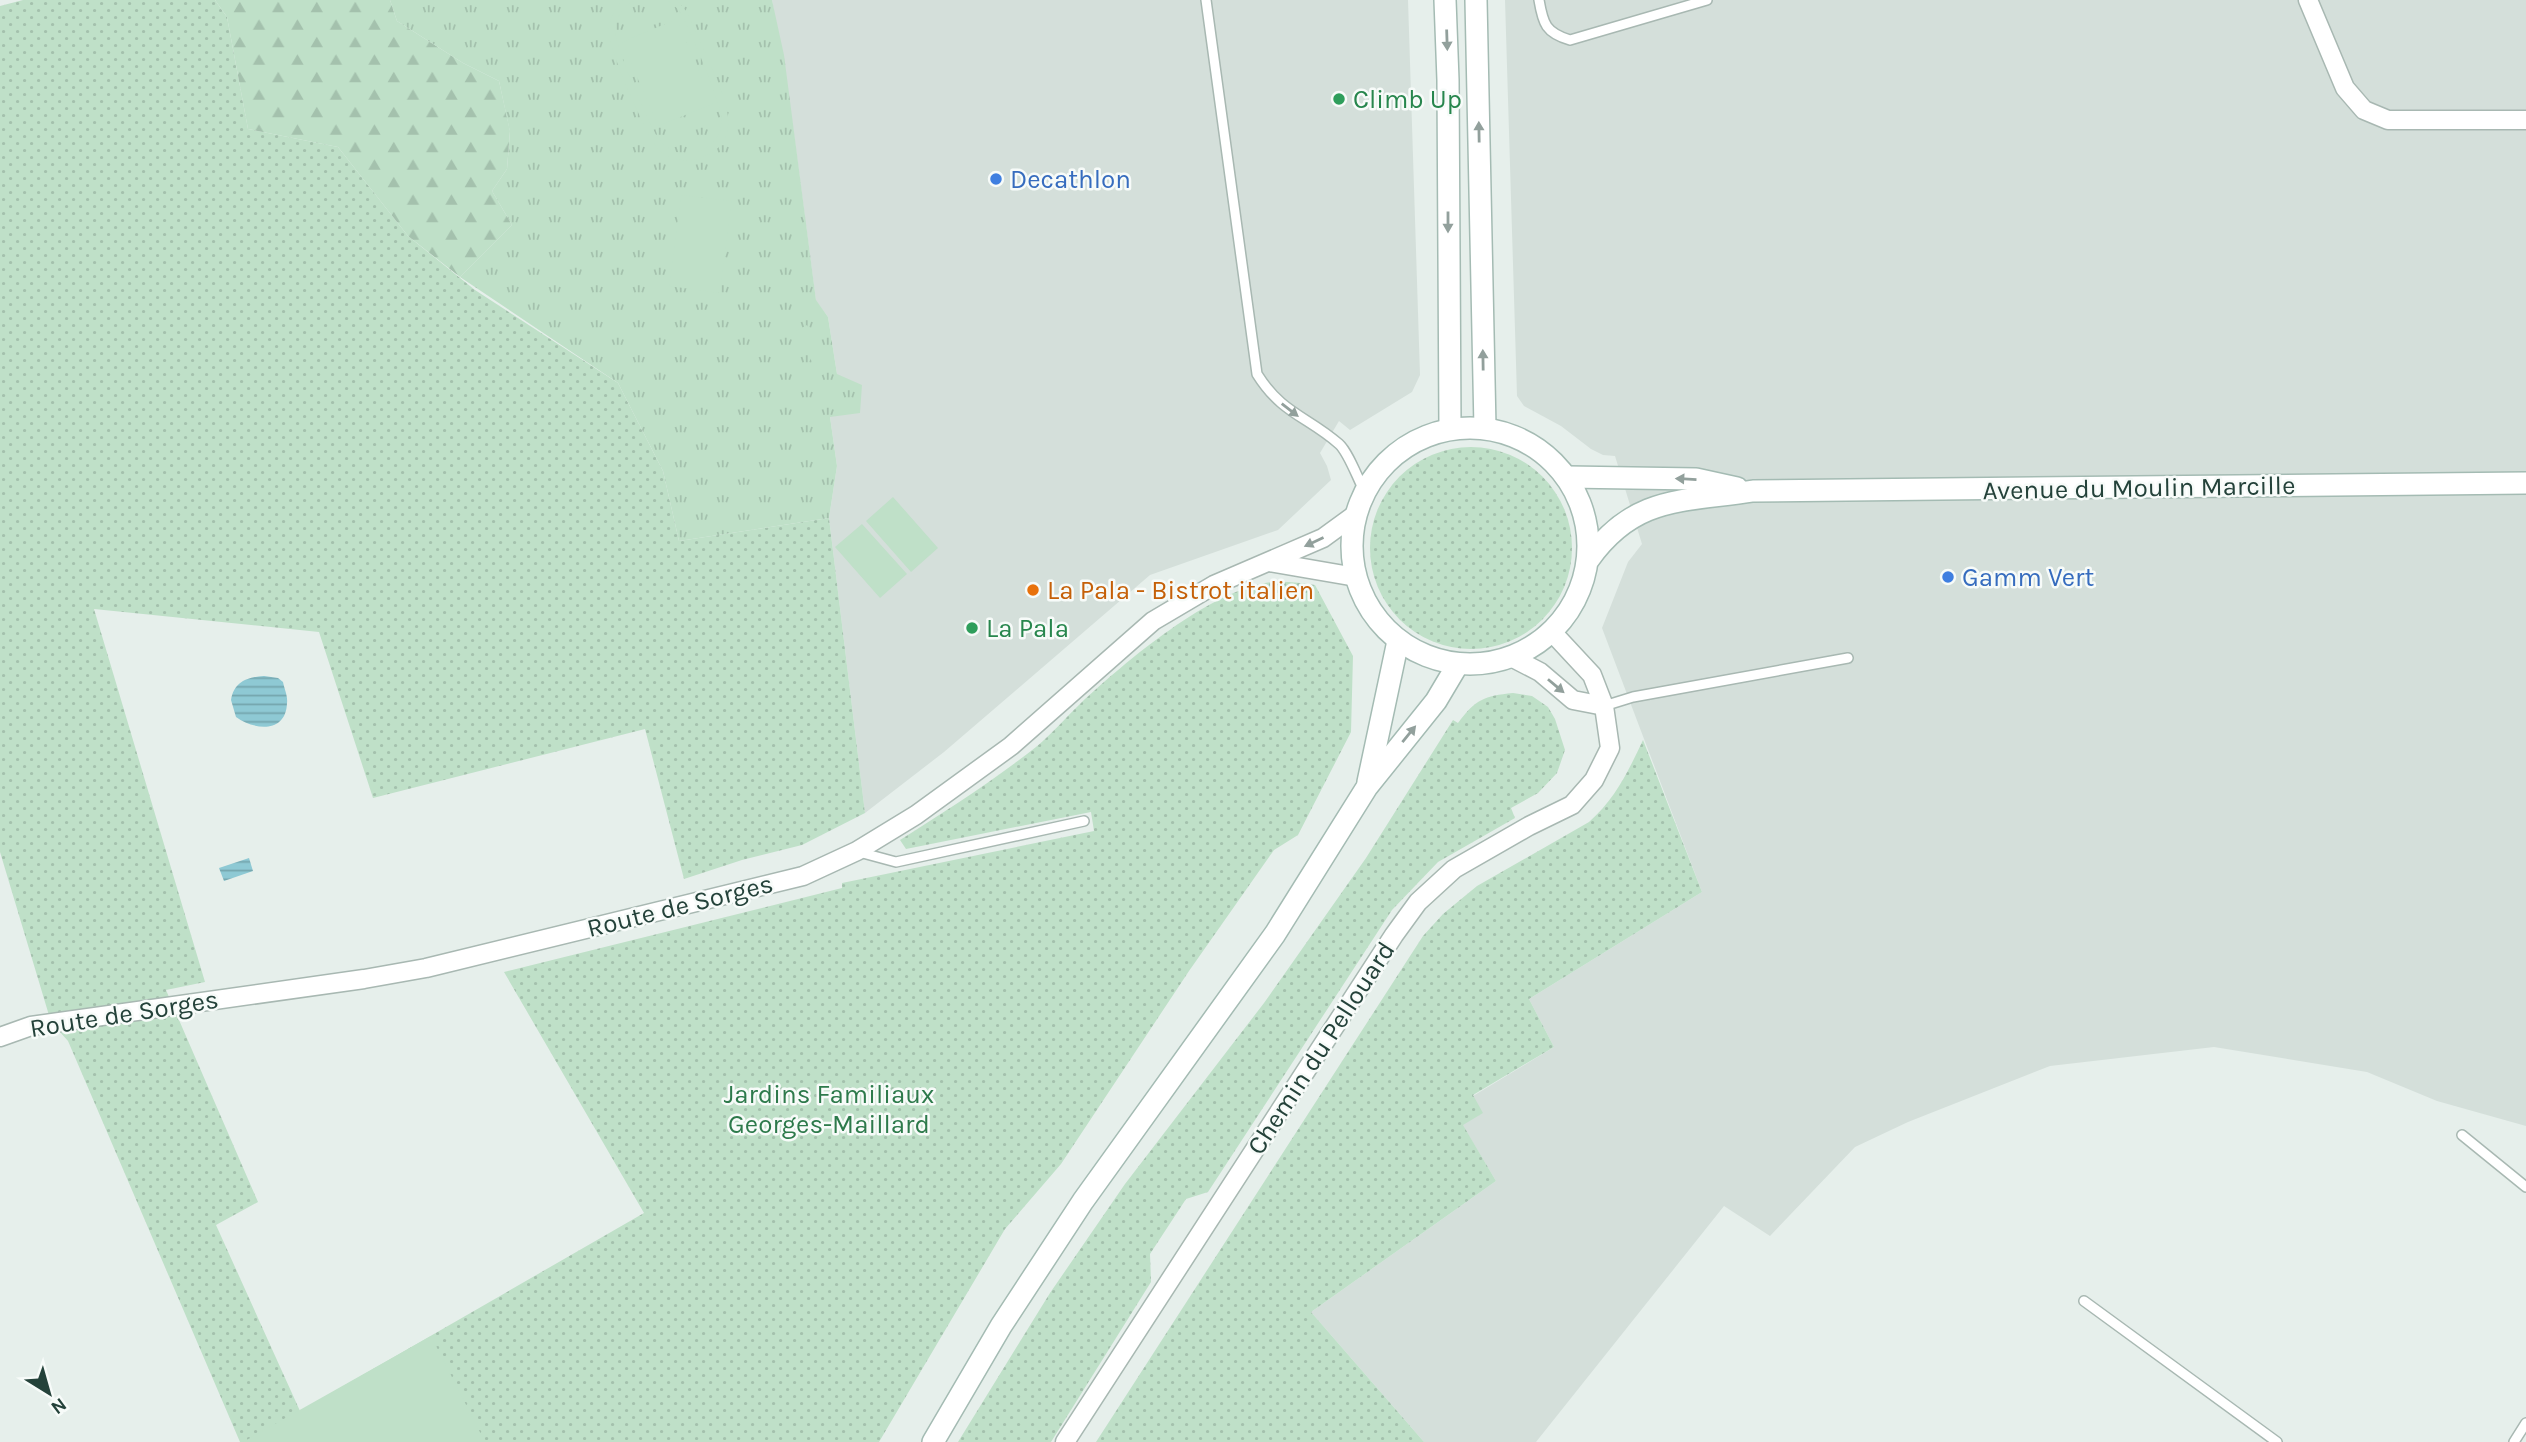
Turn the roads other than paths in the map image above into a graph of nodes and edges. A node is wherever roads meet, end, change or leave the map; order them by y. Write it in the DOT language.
graph roads {
  1 [pos="1206,0"];
  2 [pos="1445,0"];
  3 [pos="1476,0"];
  4 [pos="1539,0"];
  5 [pos="1707,0"];
  6 [pos="2308,0"];
  7 [pos="2526,120"];
  8 [pos="1485,428"];
  9 [pos="1450,429"];
  10 [pos="1568,477"];
  11 [pos="2526,483"];
  12 [pos="1753,491"];
  13 [pos="1365,492"];
  14 [pos="1356,514"];
  15 [pos="1589,559"];
  16 [pos="1269,562"];
  17 [pos="1356,577"];
  18 [pos="1552,632"];
  19 [pos="1398,641"];
  20 [pos="1511,657"];
  21 [pos="1848,657"];
  22 [pos="1458,664"];
  23 [pos="1604,706"];
  24 [pos="1367,787"];
  25 [pos="1084,821"];
  26 [pos="857,851"];
  27 [pos="0,1037"];
  28 [pos="2462,1135"];
  29 [pos="2526,1187"];
  30 [pos="2084,1301"];
  31 [pos="2526,1423"];
  32 [pos="933,1442"];
  33 [pos="1065,1442"];
  34 [pos="2277,1442"];
  35 [pos="2514,1442"];
  1 -- 13 [label="lane, one-way"];
  2 -- 9 [label="main road, one-way"];
  8 -- 3 [label="main road, one-way"];
  4 -- 5 [label="lane"];
  6 -- 7 [label="street"];
  8 -- 9 [label="main road"];
  8 -- 10 [label="main road"];
  9 -- 13 [label="main road"];
  12 -- 10 [label="main road, Avenue du Moulin Marcille, one-way"];
  10 -- 15 [label="main road"];
  11 -- 12 [label="main road, Avenue du Moulin Marcille"];
  12 -- 15 [label="main road, Avenue du Moulin Marcille"];
  13 -- 14 [label="main road"];
  14 -- 16 [label="street, Route de Sorges, one-way"];
  14 -- 17 [label="main road"];
  15 -- 18 [label="main road"];
  16 -- 17 [label="street"];
  16 -- 26 [label="street, Route de Sorges"];
  17 -- 19 [label="main road"];
  18 -- 20 [label="main road"];
  18 -- 23 [label="street, Chemin du Pellouard"];
  19 -- 22 [label="main road"];
  19 -- 24 [label="main road"];
  20 -- 22 [label="main road"];
  20 -- 23 [label="street, one-way"];
  21 -- 23 [label="lane"];
  24 -- 22 [label="main road, one-way"];
  23 -- 33 [label="street, Chemin du Pellouard"];
  24 -- 32 [label="main road"];
  25 -- 26 [label="lane"];
  26 -- 27 [label="street, Route de Sorges"];
  28 -- 29 [label="lane"];
  30 -- 34 [label="lane"];
  31 -- 35 [label="lane"];
}
